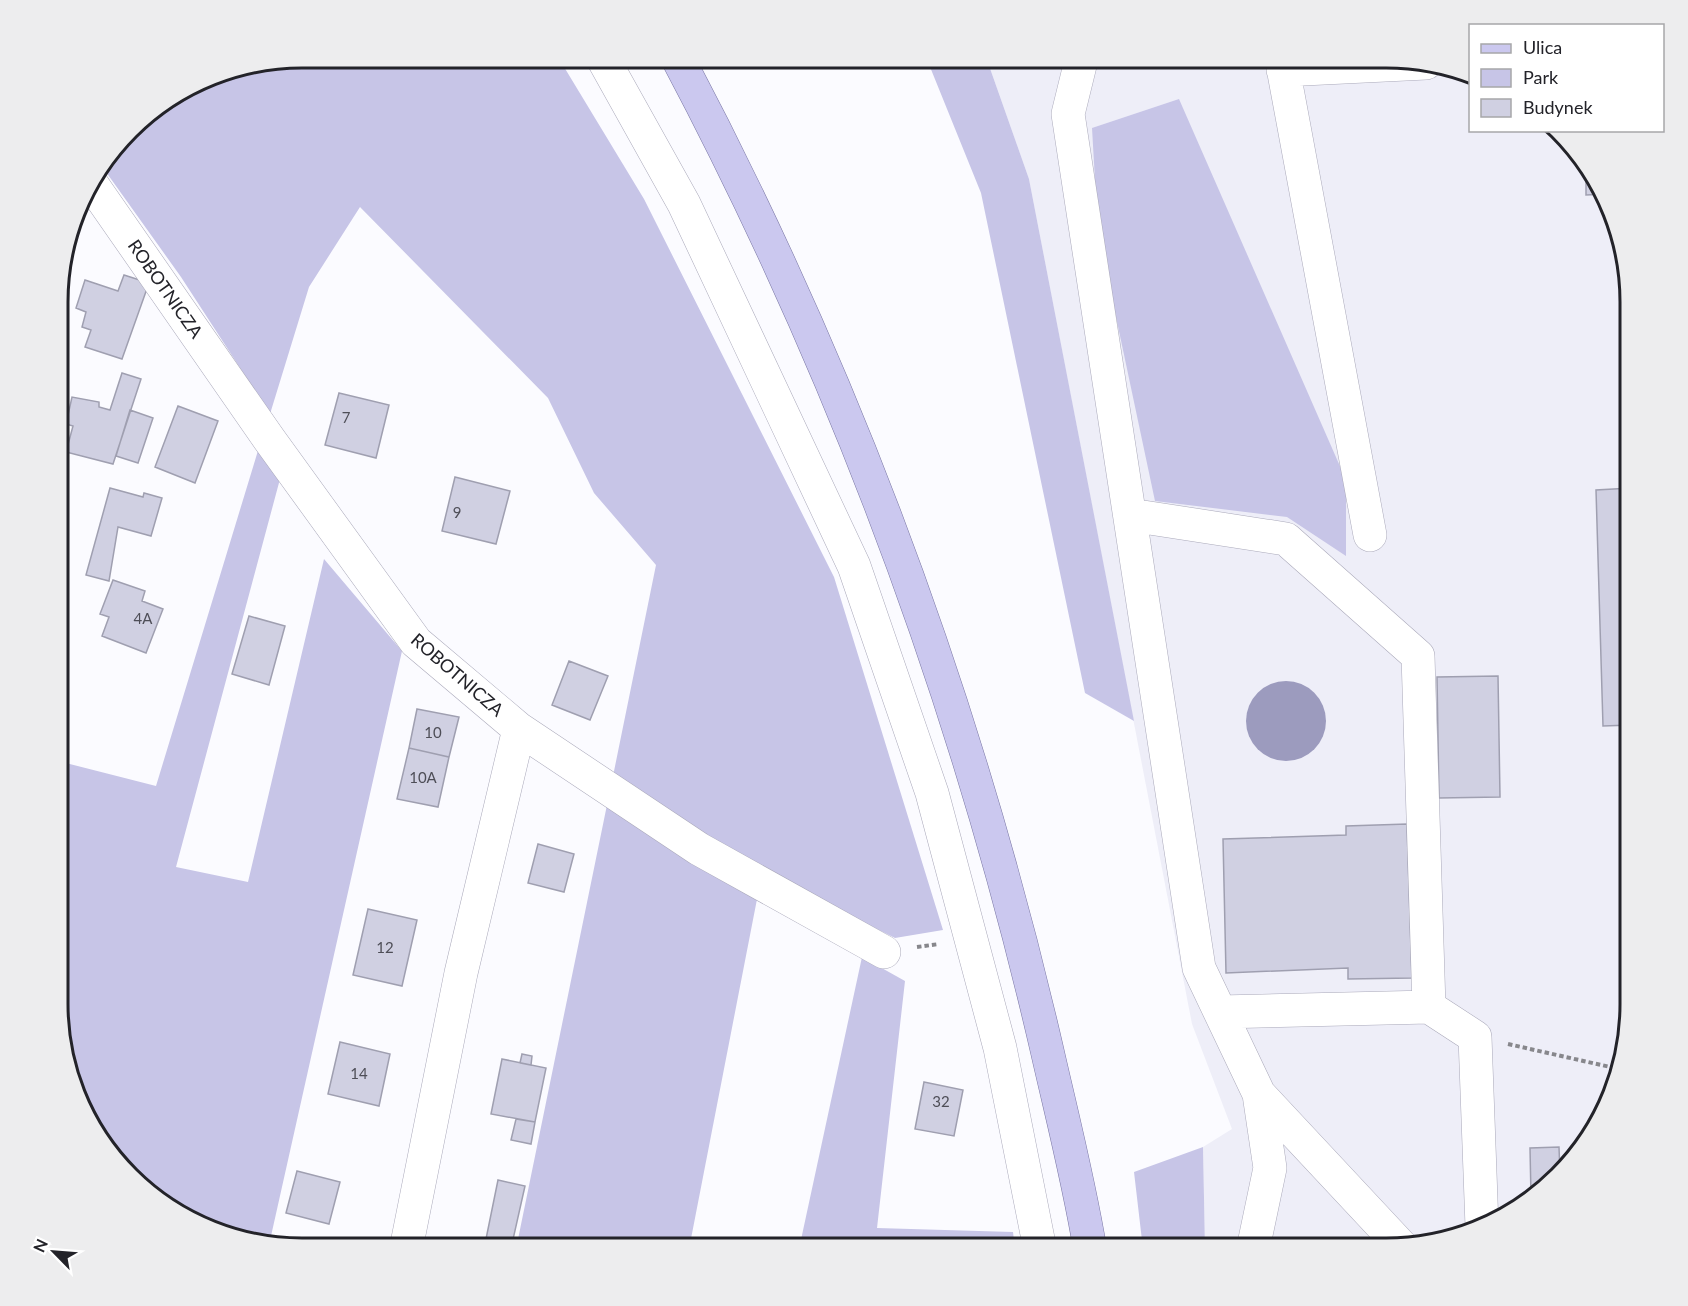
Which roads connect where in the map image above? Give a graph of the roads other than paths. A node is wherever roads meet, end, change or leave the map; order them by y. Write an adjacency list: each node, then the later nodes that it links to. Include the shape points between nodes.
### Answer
1 (608, 68): 15 (street, via 684,204 854,566 933,793 1000,1048)
2 (683, 68): 16 (main road, via 727,151 864,455 933,651 1002,868)
3 (1079, 68): 6 (street, via 1068,114)
4 (1283, 68): 7 (street)
5 (96, 190): 8 (street, ROBOTNICZA, via 269,440 416,642)
6 (1130, 515): 10 (street, via 1286,539 1418,656); 11 (street, via 1199,968)
7 (1370, 535)
8 (519, 729): 9 (street, ROBOTNICZA, via 699,849); 14 (street, via 461,973)
9 (884, 952)
10 (1429, 1007): 11 (street); 13 (street, via 1475,1037)
11 (1220, 1012): 12 (street)
12 (1259, 1095): 17 (street, via 1270,1168); 18 (street)
13 (1482, 1218)
14 (408, 1238)
15 (1038, 1238)
16 (1088, 1238)
17 (1255, 1238)
18 (1393, 1238)

